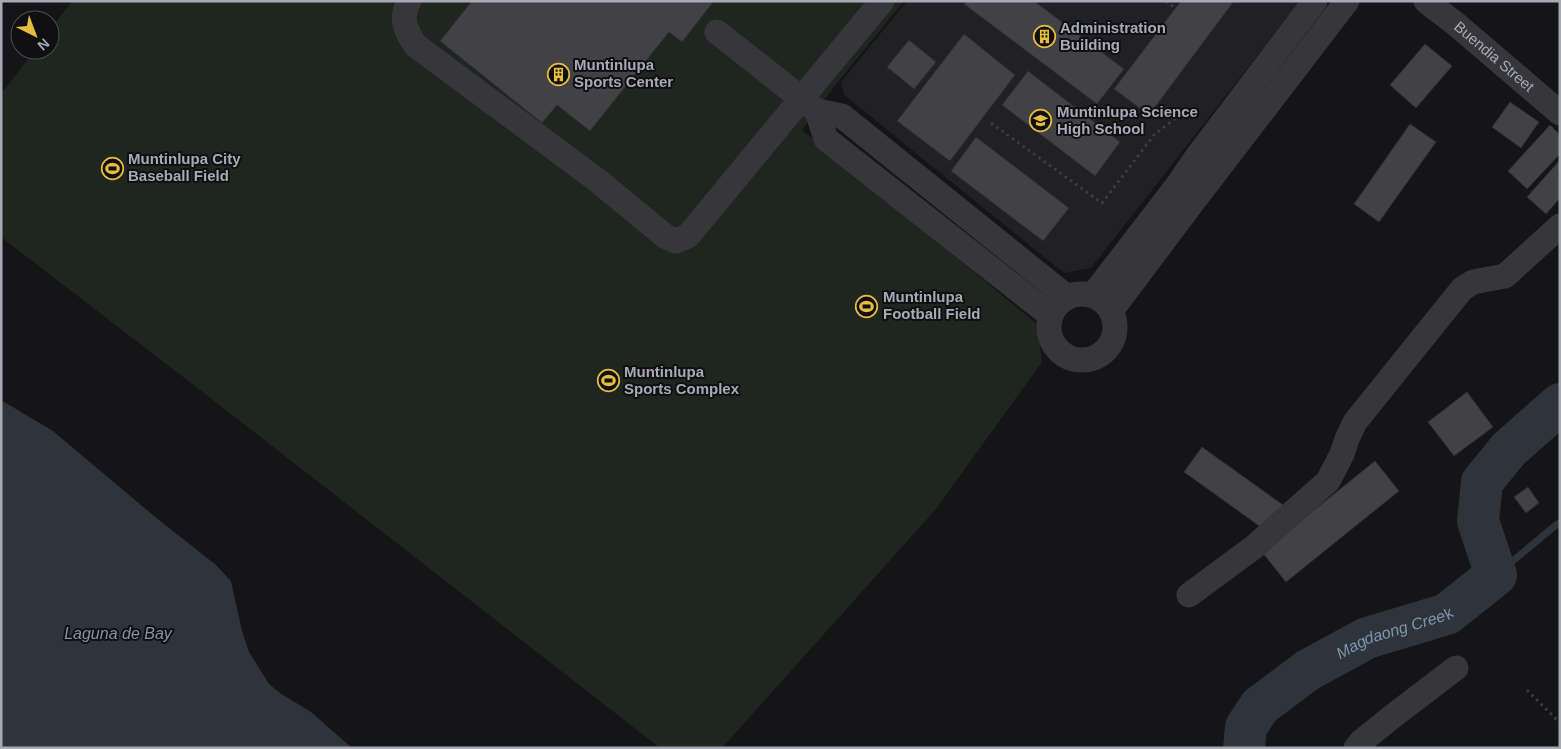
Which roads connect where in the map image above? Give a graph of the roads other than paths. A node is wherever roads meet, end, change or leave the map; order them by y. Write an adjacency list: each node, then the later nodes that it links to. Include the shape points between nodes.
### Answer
1 (409, 1): 7 (street, via 403,19 415,45 597,180 665,236 676,241 688,236)
2 (882, 1): 7 (street)
3 (1315, 1): 9 (street)
4 (1347, 1): 9 (street)
5 (1426, 1): 8 (street, Buendia Street)
6 (717, 32): 7 (street)
7 (809, 105): 13 (street, via 842,116); 15 (street, via 826,140)
8 (1560, 113)
9 (1233, 130): 10 (street)
10 (1185, 194): 12 (street); 14 (street)
11 (1560, 226): 16 (street, via 1505,276 1474,282 1462,290 1355,422 1328,481 1254,548)
12 (1092, 295): 13 (street); 14 (street)
13 (1067, 297): 15 (street)
14 (1111, 311): 15 (street, via 1115,333 1111,344 1104,352 1084,361 1072,360 1054,347 1049,337)
15 (1050, 315)
16 (1189, 595)
17 (1456, 668): 18 (street)
18 (1356, 748)

